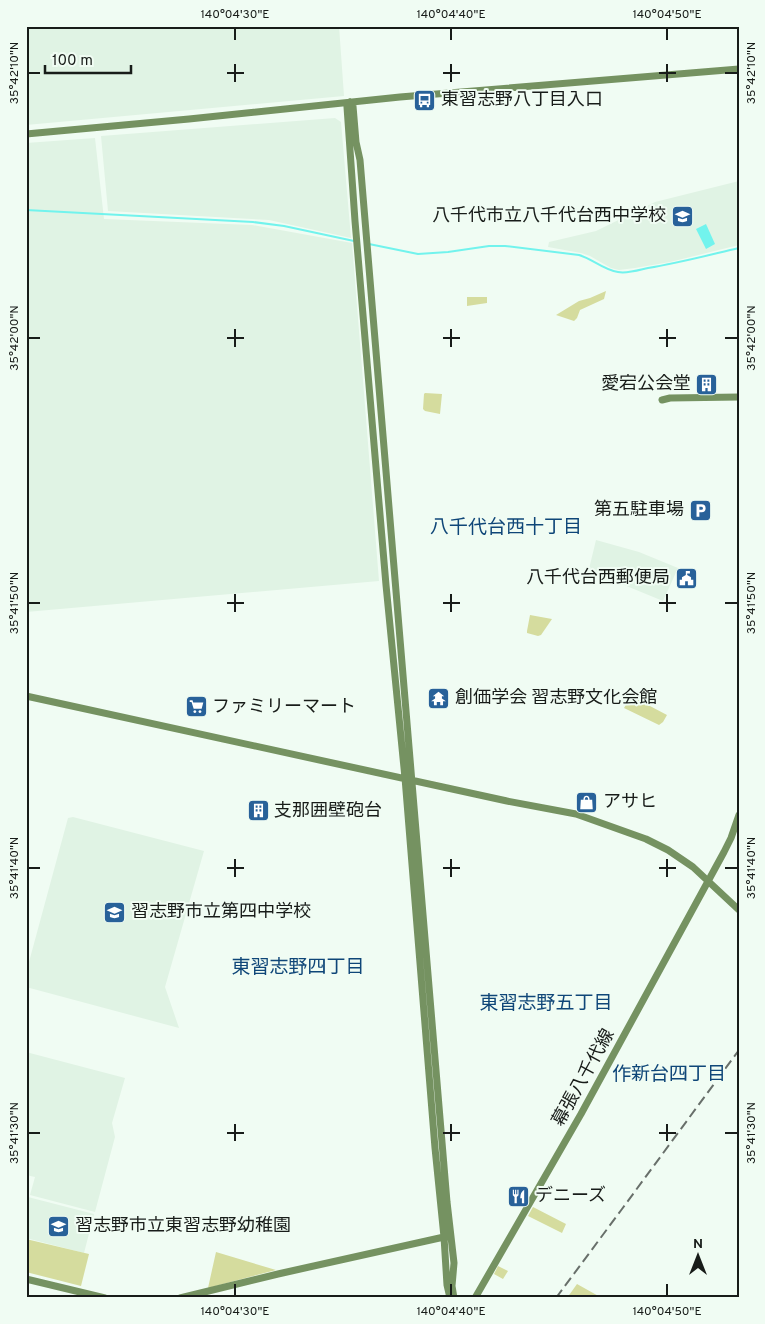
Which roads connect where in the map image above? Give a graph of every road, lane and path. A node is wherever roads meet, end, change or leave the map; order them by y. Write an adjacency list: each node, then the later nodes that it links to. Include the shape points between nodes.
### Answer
1 (739, 69): 2 (street)
2 (350, 102): 3 (street); 7 (street, via 360,160)
3 (26, 134)
4 (739, 397): 5 (street)
5 (662, 400)
6 (26, 696): 7 (street)
7 (409, 779): 9 (street, via 597,821 668,850); 11 (street, via 435,1148)
8 (739, 815): 9 (street, 幕張八千代線)
9 (708, 882): 10 (street); 17 (street, 幕張八千代線, via 567,1139)
10 (739, 910)
11 (448, 1237): 14 (street); 15 (street, via 447,1285); 16 (street, via 454,1264)
12 (26, 1279): 13 (street)
13 (105, 1298)
14 (180, 1298)
15 (450, 1298)
16 (454, 1298)
17 (475, 1298)

